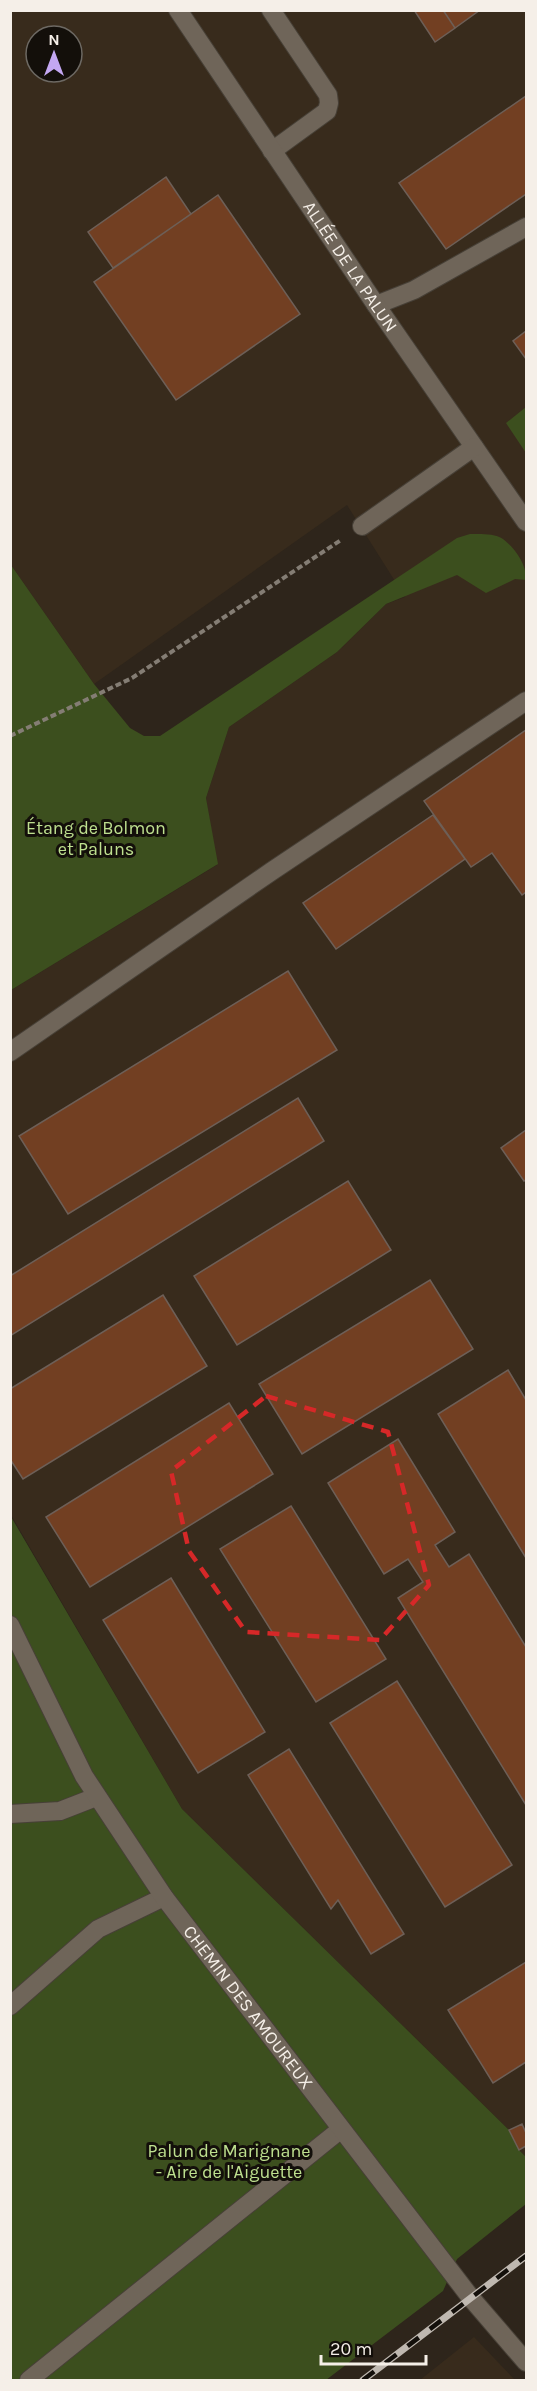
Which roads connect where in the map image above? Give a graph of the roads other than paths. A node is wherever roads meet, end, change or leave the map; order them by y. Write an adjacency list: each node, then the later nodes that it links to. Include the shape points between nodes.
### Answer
1 (178, 10): 3 (street, ALLÉE DE LA PALUN)
2 (271, 10): 3 (street, via 328,95 329,103 327,111)
3 (272, 151): 5 (street, ALLÉE DE LA PALUN)
4 (526, 227): 5 (street, via 414,290)
5 (375, 305): 6 (street, ALLÉE DE LA PALUN)
6 (474, 447): 7 (street, ALLÉE DE LA PALUN); 8 (street)
7 (526, 522)
8 (362, 526)
9 (526, 701): 10 (street)
10 (10, 1052)
11 (10, 1625): 12 (street, CHEMIN DES AMOUREUX)
12 (96, 1797): 13 (street, via 60,1811); 14 (street, CHEMIN DES AMOUREUX)
13 (10, 1814)
14 (164, 1897): 15 (street, via 98,1929); 16 (street, CHEMIN DES AMOUREUX)
15 (10, 2006)
16 (340, 2130): 17 (street, CHEMIN DES AMOUREUX); 18 (street)
17 (526, 2362)
18 (29, 2380)

